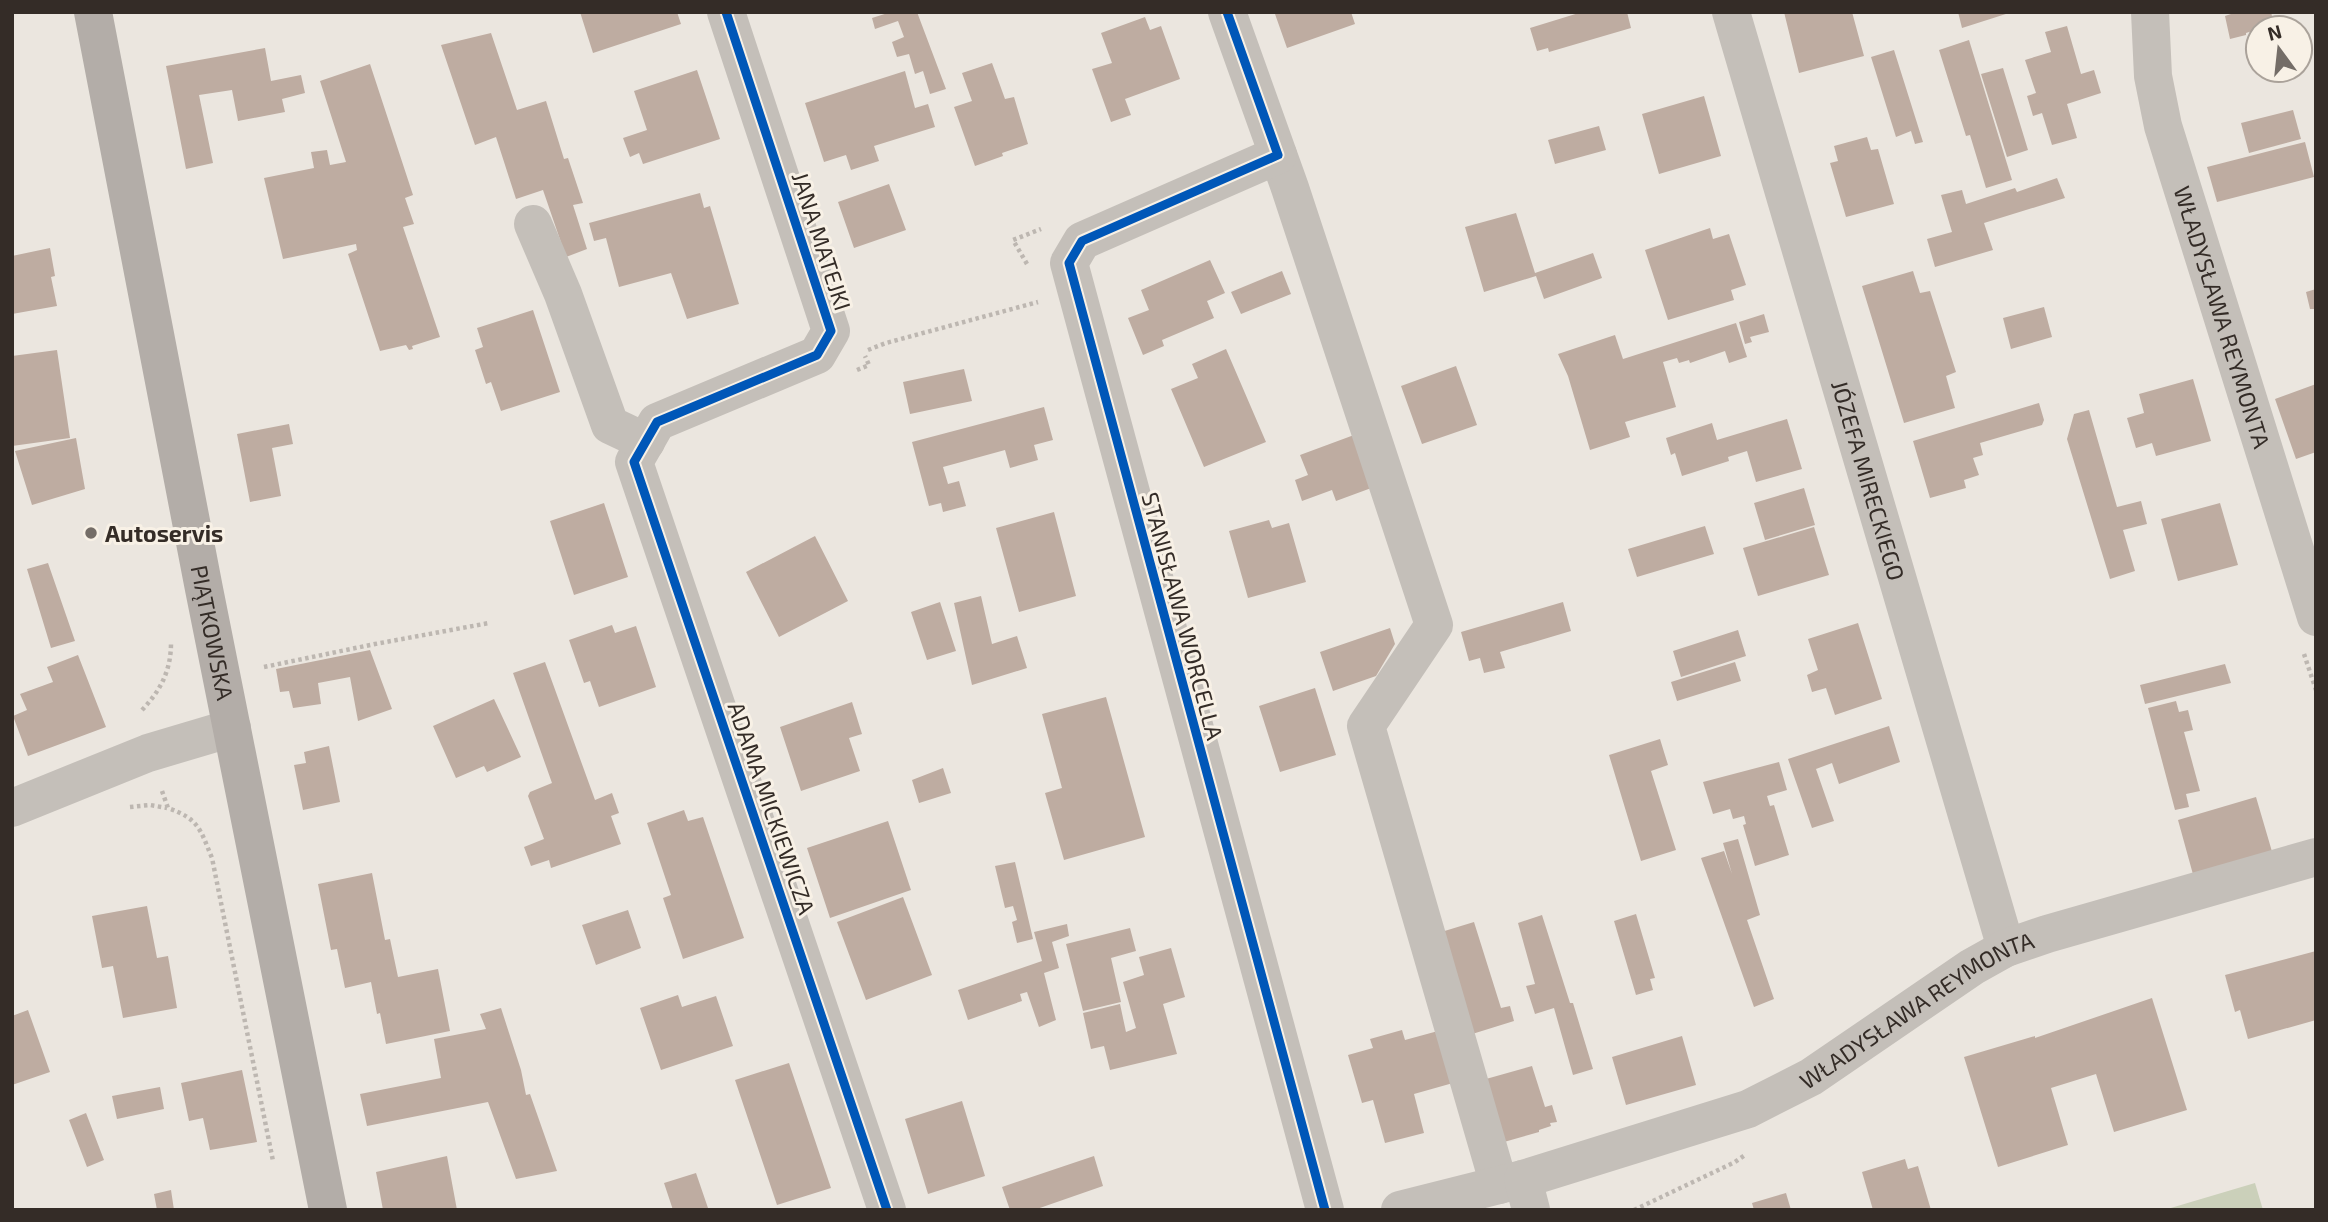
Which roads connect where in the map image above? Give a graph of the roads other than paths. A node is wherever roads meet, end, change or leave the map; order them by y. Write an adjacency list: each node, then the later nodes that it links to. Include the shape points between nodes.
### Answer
1 (93, 12): 10 (main road, PIĄTKOWSKA)
2 (726, 12): 8 (street, JANA MATEJKI, via 831,331 817,355)
3 (1227, 12): 6 (street)
4 (1731, 12): 13 (street, JÓZEFA MIRECKIEGO)
5 (2150, 12): 9 (street, WŁADYSŁAWA REYMONTA, via 2153,76 2163,127)
6 (1278, 155): 14 (street, via 1434,625 1366,726); 17 (street, STANISŁAWA WORCELLA, via 1082,241 1069,263)
7 (533, 224): 8 (street, via 610,425)
8 (651, 432): 16 (street, ADAMA MICKIEWICZA, via 634,462)
9 (2316, 617)
10 (232, 728): 11 (street, via 148,753); 15 (main road, PIĄTKOWSKA)
11 (12, 808)
12 (2316, 857): 13 (street, WŁADYSŁAWA REYMONTA)
13 (2006, 948): 14 (street, WŁADYSŁAWA REYMONTA, via 1781,1094)
14 (1518, 1191): 18 (street, WŁADYSŁAWA REYMONTA)
15 (328, 1210)
16 (887, 1210)
17 (1325, 1210)
18 (1401, 1210)

